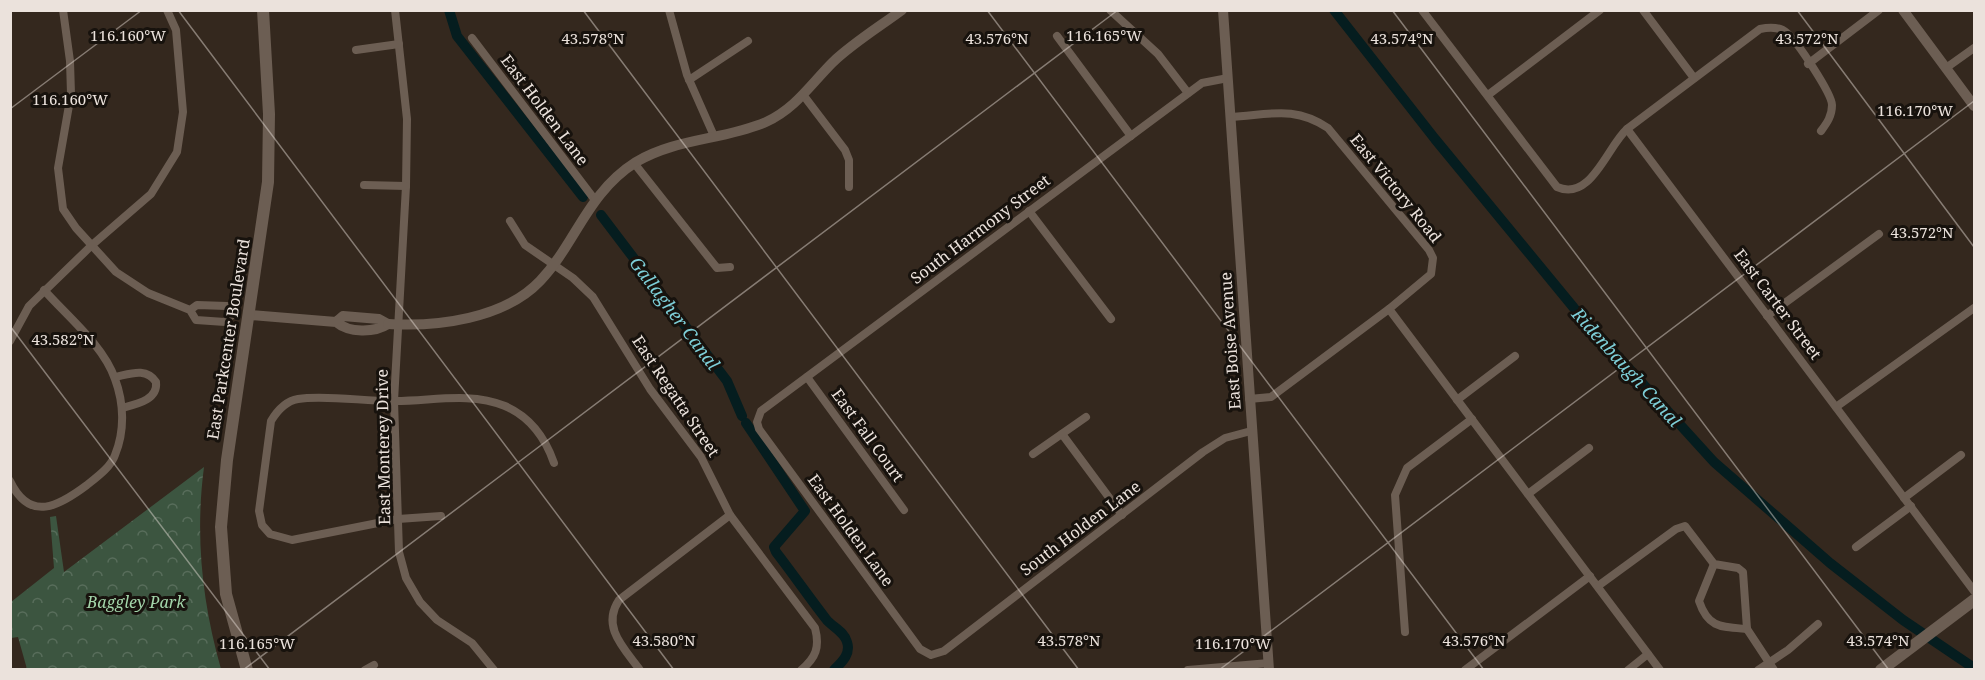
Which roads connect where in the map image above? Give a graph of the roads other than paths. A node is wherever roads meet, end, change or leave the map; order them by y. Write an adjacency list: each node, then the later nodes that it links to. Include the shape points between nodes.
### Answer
1 (63, 10): 42 (street, via 71,94 58,168 59,193 63,209)
2 (167, 10): 42 (street, via 176,30 183,112 177,152 151,194)
3 (263, 10): 50 (main road, East Parkcenter Boulevard, via 268,182)
4 (395, 10): 17 (street, East Monterey Drive)
5 (669, 10): 24 (street)
6 (902, 10): 27 (street, via 834,62)
7 (1110, 10): 25 (street, via 1158,54)
8 (1223, 10): 22 (street, East Boise Avenue)
9 (1422, 10): 26 (street)
10 (1600, 10): 26 (street)
11 (1643, 10): 23 (street)
12 (1879, 10): 20 (street)
13 (1903, 10): 21 (street)
14 (1057, 36): 33 (street)
15 (472, 38): 38 (street, East Holden Lane)
16 (748, 41): 24 (street)
17 (399, 44): 19 (street); 36 (street, East Monterey Drive, via 407,119)
18 (1974, 48): 21 (street)
19 (356, 50)
20 (1808, 64): 23 (street, via 1787,33 1773,27 1760,29); 31 (street, via 1832,103 1831,116)
21 (1946, 68): 28 (street)
22 (1228, 78): 25 (street, South Harmony Street, via 1202,83); 29 (street, East Boise Avenue)
23 (1694, 78): 30 (street)
24 (689, 80): 32 (street)
25 (1188, 93): 33 (street, South Harmony Street)
26 (1488, 95): 30 (street, via 1557,187 1567,191 1577,190 1589,180)
27 (804, 96): 32 (street, via 768,121); 37 (street, via 845,150)
28 (1974, 106)
29 (1230, 117): 46 (street, East Victory Road, via 1290,112 1312,117 1328,128 1433,258 1431,274); 59 (street, East Boise Avenue)
30 (1627, 129): 51 (street, East Carter Street)
31 (1821, 131)
32 (714, 136): 34 (street, via 668,148)
33 (1131, 136): 39 (street, South Harmony Street)
34 (634, 163): 38 (street); 44 (street, via 717,268)
35 (364, 185): 36 (street)
36 (406, 186): 54 (street, East Monterey Drive)
37 (849, 187)
38 (595, 200): 43 (street)
39 (1029, 211): 52 (street); 58 (street, South Harmony Street)
40 (510, 221): 43 (street, East Regatta Street, via 525,245)
41 (1880, 234): 51 (street)
42 (92, 245): 45 (street); 47 (street, via 116,272 148,293)
43 (553, 264): 54 (street, via 528,291 483,314 447,324); 78 (street, East Regatta Street, via 584,287 606,315 650,389 701,457)
44 (730, 267)
45 (44, 290): 55 (street, via 29,306); 57 (street, via 100,352)
46 (1389, 309): 59 (street, East Victory Road, via 1272,398); 60 (street)
47 (190, 310): 49 (street, via 197,305 227,306); 49 (street, via 196,320 225,322)
48 (1971, 310): 53 (street); 62 (street)
49 (233, 314): 50 (street)
50 (250, 315): 54 (street, via 336,322 344,328 378,330 388,324); 96 (main road, East Parkcenter Boulevard, via 226,460 221,527 226,594)
51 (1767, 316): 62 (street, East Carter Street)
52 (1111, 319)
53 (1974, 321)
54 (400, 325): 61 (street, East Monterey Drive)
55 (10, 341)
56 (1515, 356): 60 (street)
57 (115, 377): 63 (street); 63 (street, via 143,372 156,382 153,395)
58 (807, 377): 64 (street, South Harmony Street); 77 (street, East Fall Court)
59 (1249, 399): 67 (street, East Boise Avenue)
60 (1457, 400): 66 (street)
61 (394, 401): 72 (street, via 471,397 498,404 530,423 547,442); 81 (street, East Monterey Drive); 81 (street, via 298,399 281,407 271,421 259,511 262,525 270,534 292,540)
62 (1836, 407): 75 (street, East Carter Street)
63 (122, 408): 73 (street, via 115,456 96,478 58,505 49,508 26,502)
64 (757, 417): 92 (street, East Holden Lane, via 759,429 920,649)
65 (1086, 417): 68 (street)
66 (1472, 419): 74 (street); 90 (street, via 1407,468 1395,495)
67 (1251, 431): 79 (street, South Holden Lane, via 1225,438); 95 (street, East Boise Avenue)
68 (1062, 434): 70 (street); 79 (street)
69 (1589, 448): 74 (street)
70 (1033, 454)
71 (1961, 455): 75 (street)
72 (554, 463)
73 (10, 481)
74 (1528, 494): 84 (street)
75 (1904, 498): 76 (street, East Carter Street)
76 (1911, 506): 82 (street); 86 (street, East Carter Street)
77 (904, 510)
78 (730, 515): 99 (street, via 619,600 611,616 614,634); 100 (street, East Regatta Street, via 815,628 818,647 812,661)
79 (1122, 515): 92 (street, South Holden Lane, via 944,651)
80 (441, 516): 81 (street)
81 (398, 519): 98 (street, East Monterey Drive, via 399,552 406,578 420,602 437,620 472,643)
82 (1856, 547)
83 (1714, 564): 85 (street, via 1685,526); 89 (street, via 1738,568 1743,573); 89 (street, via 1699,601 1704,615 1721,627)
84 (1590, 576): 85 (street); 102 (street)
85 (1598, 586): 91 (street)
86 (1974, 591)
87 (1974, 600): 107 (main road)
88 (1818, 624): 93 (street)
89 (1747, 629): 93 (street)
90 (1405, 632)
91 (1648, 654): 103 (street); 104 (street)
92 (931, 655)
93 (1769, 661): 105 (street); 106 (street)
94 (374, 665): 97 (street)
95 (1269, 666): 101 (street)
96 (247, 669)
97 (365, 669)
98 (494, 669)
99 (640, 669)
100 (801, 669)
101 (1188, 669)
102 (1465, 669)
103 (1628, 669)
104 (1660, 669)
105 (1758, 669)
106 (1774, 669)
107 (1881, 669)

